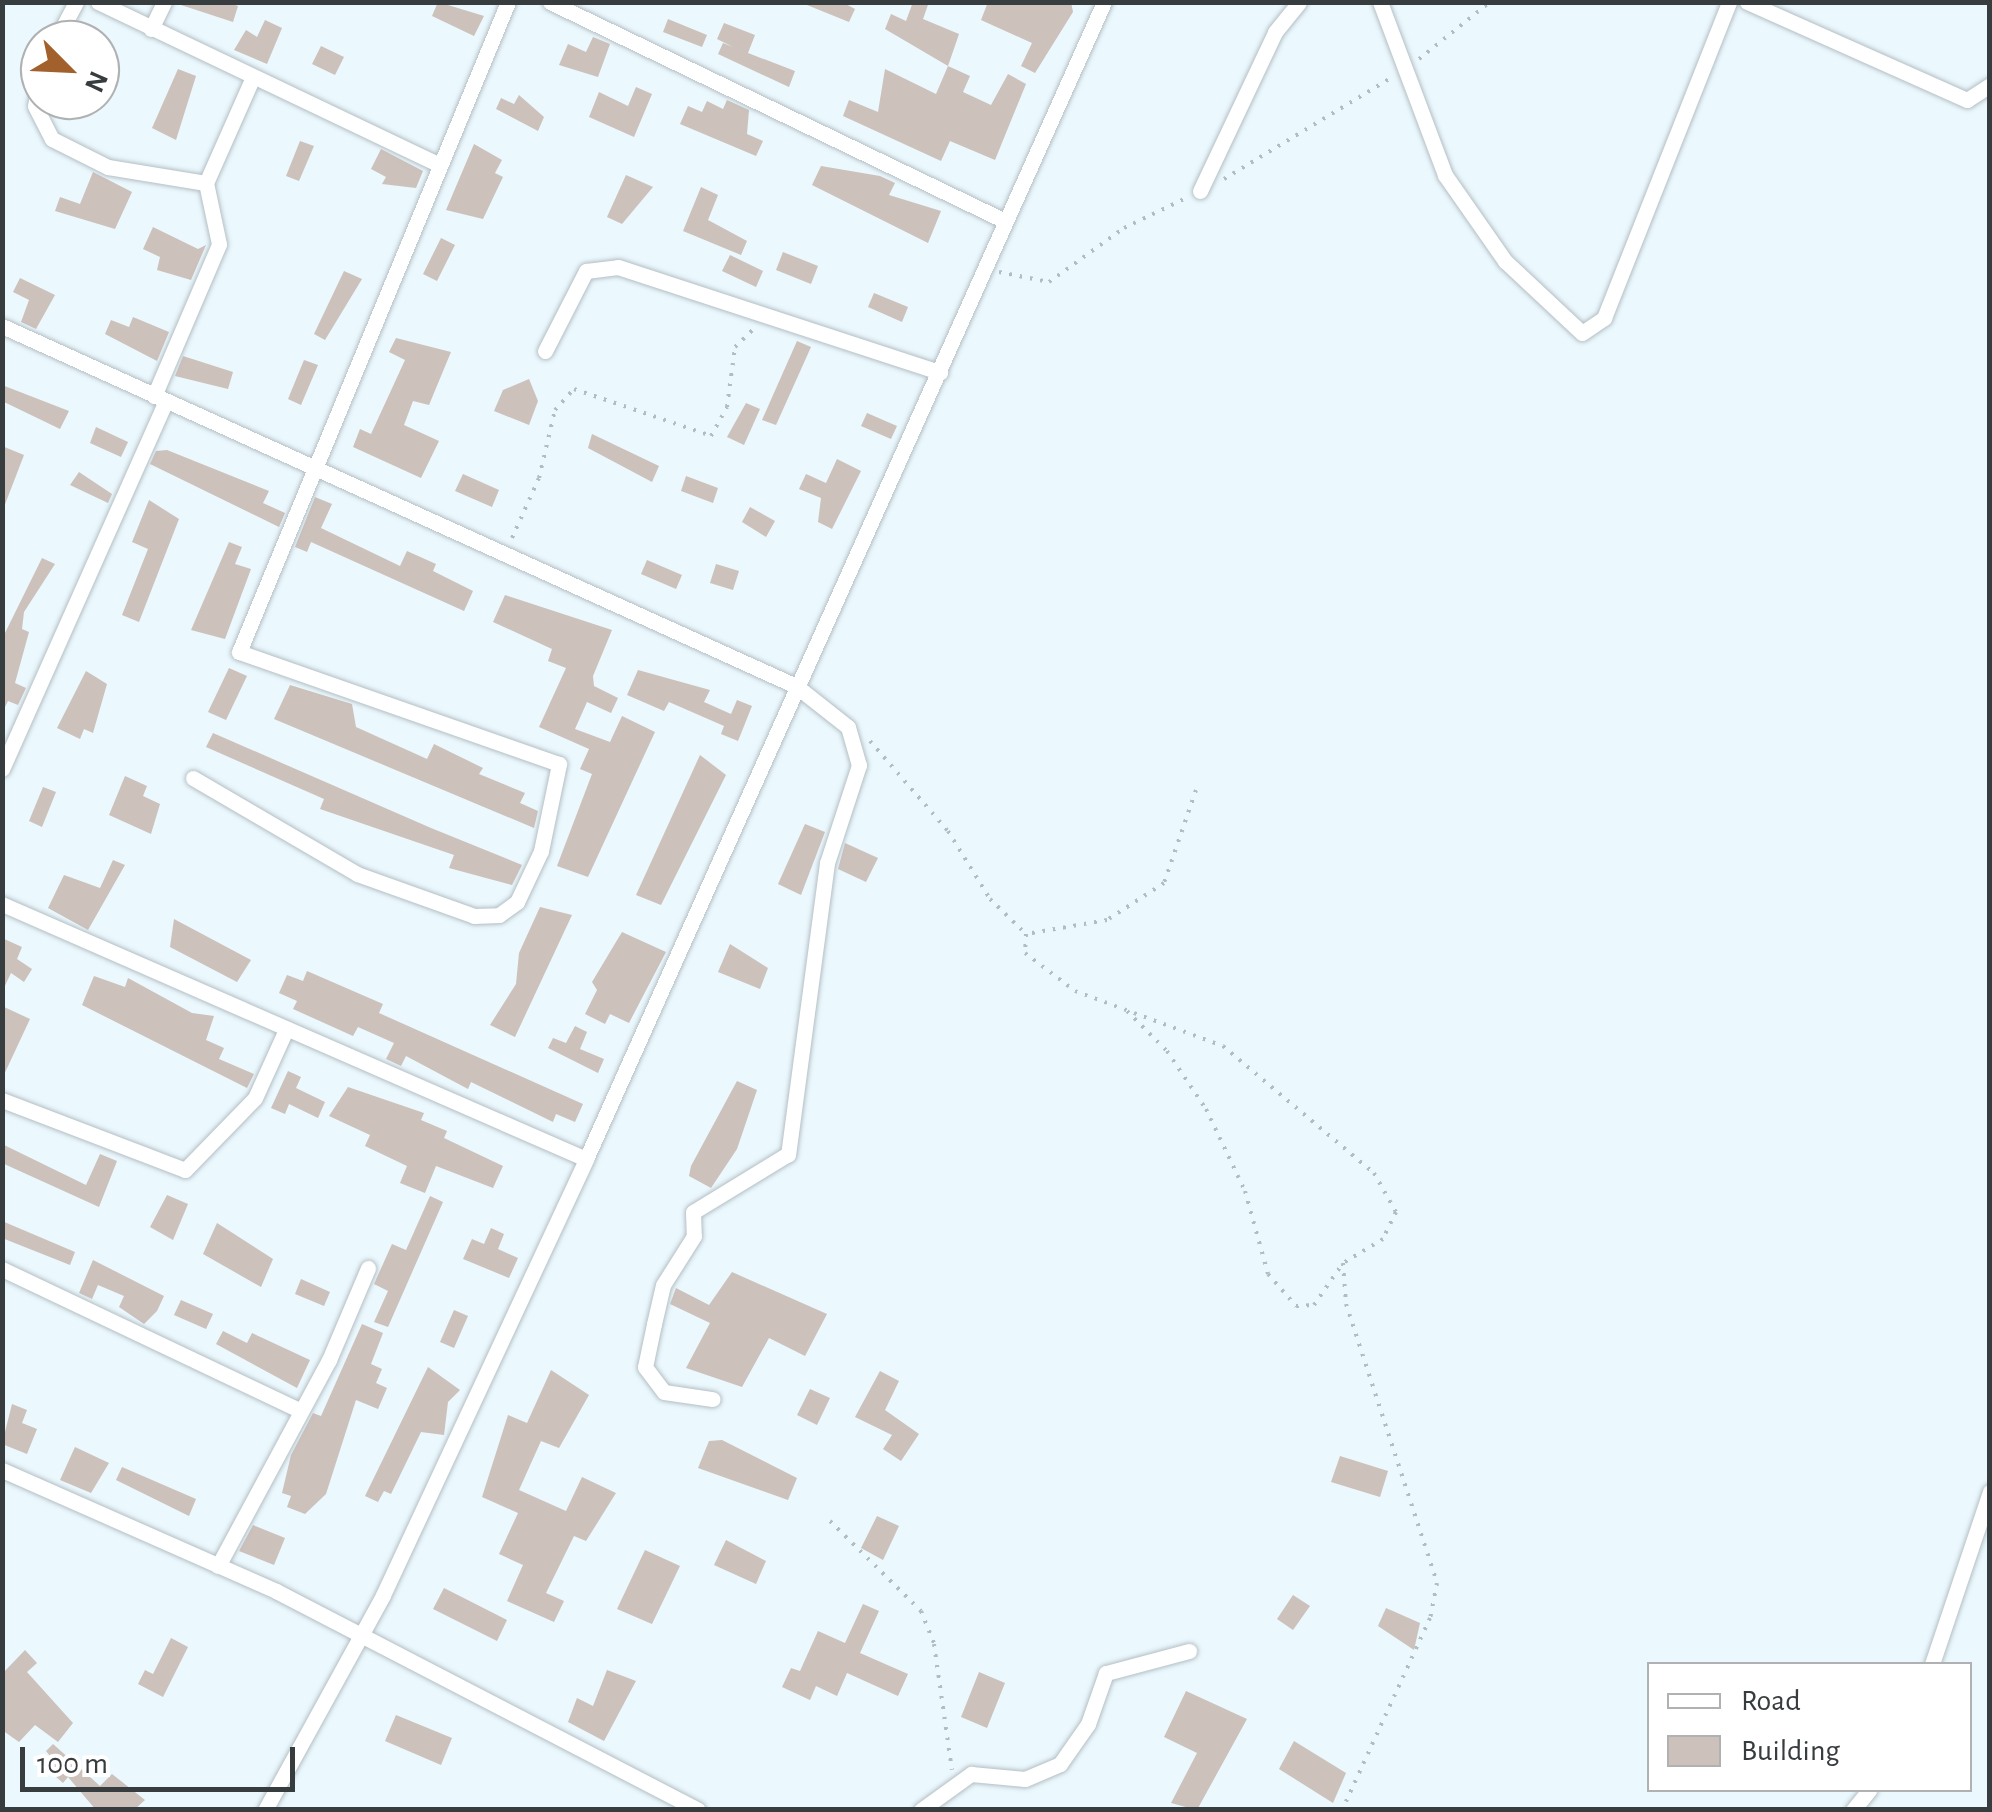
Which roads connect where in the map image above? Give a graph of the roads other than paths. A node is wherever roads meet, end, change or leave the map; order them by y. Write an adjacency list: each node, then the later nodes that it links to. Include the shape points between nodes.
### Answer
1 (98, 2): 10 (street)
2 (164, 2): 10 (street)
3 (508, 2): 14 (street)
4 (550, 2): 17 (street)
5 (1104, 2): 17 (street)
6 (1299, 2): 16 (street, via 1275,32)
7 (1380, 2): 8 (street, via 1445,175 1474,221 1553,313 1589,332 1604,318)
8 (1729, 2)
9 (1746, 2): 12 (street, via 1967,100)
10 (152, 29): 11 (street)
11 (252, 80): 14 (street); 15 (street)
12 (1990, 85)
13 (42, 120): 15 (street, via 52,140 108,167)
14 (438, 164): 22 (street)
15 (206, 183): 21 (street, via 219,244)
16 (1200, 191)
17 (1005, 221): 20 (street)
18 (2, 326): 21 (street)
19 (545, 351): 20 (street, via 586,270 618,267)
20 (940, 372): 23 (street)
21 (160, 398): 22 (street); 24 (street)
22 (310, 467): 23 (street); 25 (street, via 311,488 239,652 560,764 541,851 517,902 499,915 474,916 356,874)
23 (796, 686): 29 (street); 32 (street, via 848,727 859,765 827,863 788,1154 693,1212 694,1236 664,1284 651,1338 645,1367 664,1392)
24 (2, 769)
25 (192, 778)
26 (2, 904): 27 (street)
27 (285, 1032): 28 (street, via 255,1098 185,1170); 29 (street)
28 (2, 1100)
29 (586, 1159): 37 (street)
30 (368, 1268): 33 (street)
31 (2, 1269): 33 (street)
32 (712, 1399)
33 (298, 1410): 36 (street)
34 (2, 1470): 36 (street)
35 (1990, 1492): 39 (street)
36 (218, 1566): 37 (street)
37 (361, 1634): 40 (street); 41 (street)
38 (1189, 1651): 42 (street, via 1106,1673 1088,1724 1060,1764 1025,1780 971,1774)
39 (1933, 1662)
40 (266, 1810)
41 (698, 1810)
42 (922, 1810)

